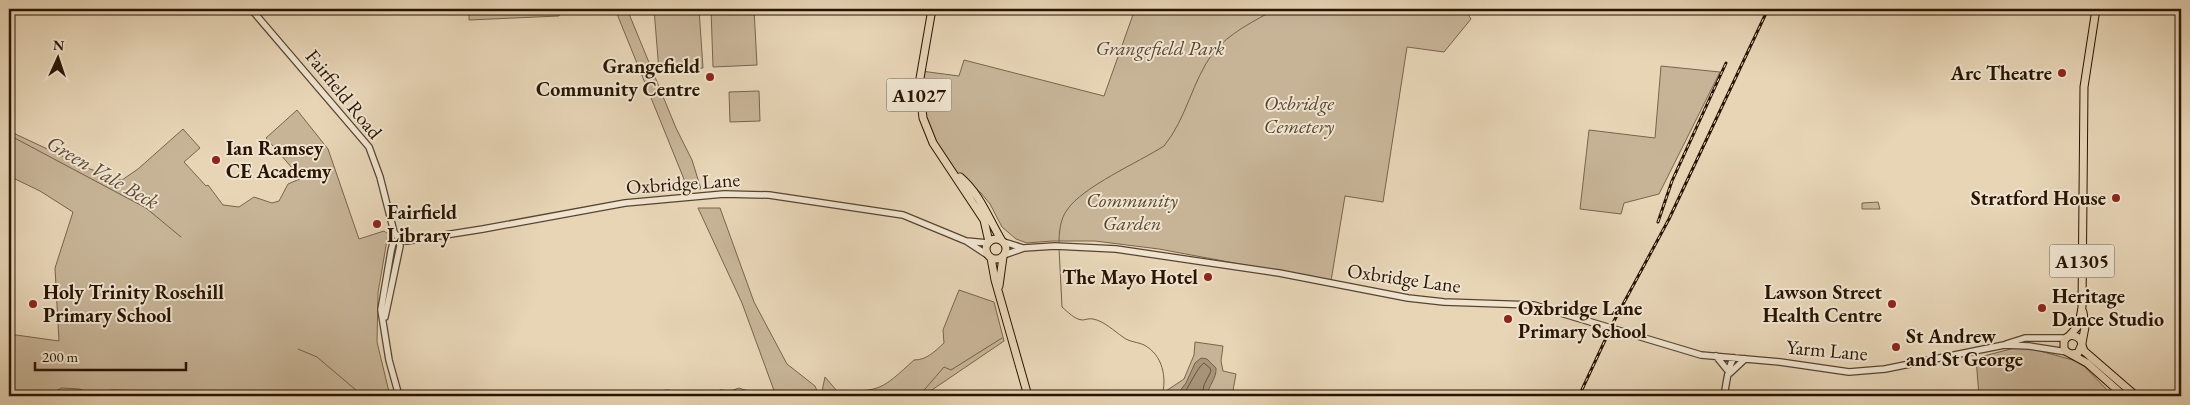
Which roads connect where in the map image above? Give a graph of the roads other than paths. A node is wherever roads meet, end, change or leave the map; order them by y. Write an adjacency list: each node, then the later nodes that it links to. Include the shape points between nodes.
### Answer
1 (251, 9): 5 (street, Fairfield Road, via 368,147 380,177 394,232)
2 (932, 9): 4 (main road, A1027, via 919,102 933,143)
3 (2096, 9): 13 (main road, A1305, via 2084,87)
4 (953, 172): 7 (main road, A1027, via 970,186 981,201); 8 (main road, A1027, via 984,220)
5 (400, 239): 6 (street, Oxbridge Lane, via 443,236 625,203 724,194 787,196 903,215); 22 (street, via 384,323 389,360)
6 (966, 241): 8 (street, Oxbridge Lane); 11 (street, Oxbridge Lane)
7 (1003, 242): 8 (main road, via 993,240); 9 (street); 10 (main road, A1027, via 1006,246)
8 (989, 243): 11 (main road, A1027, via 986,249)
9 (1024, 248): 10 (street); 18 (street, Oxbridge Lane, via 1116,249 1279,273 1408,298 1534,305 1691,352)
10 (1004, 256): 11 (main road); 12 (main road, A1027)
11 (990, 257): 12 (main road, A1027)
12 (1000, 294): 23 (main road, A1027)
13 (2082, 307): 14 (main road, A1305, via 2079,325); 15 (main road, A1305, via 2085,327)
14 (2067, 337): 15 (main road, via 2077,336); 16 (street, Yarm Lane, via 2025,338); 17 (main road, via 2063,345)
15 (2082, 344): 17 (main road, via 2078,353); 26 (main road, via 2084,351)
16 (2004, 345): 17 (street, Yarm Lane); 20 (street, Yarm Lane, via 1864,372)
17 (2069, 353): 25 (main road, via 2087,363)
18 (1716, 356): 19 (street, Oxbridge Lane); 21 (street)
19 (1734, 358): 20 (street, Yarm Lane); 21 (street)
20 (1745, 359): 21 (street)
21 (1730, 373): 24 (street)
22 (399, 396)
23 (1028, 396)
24 (1724, 396)
25 (2124, 396)
26 (2136, 396)

